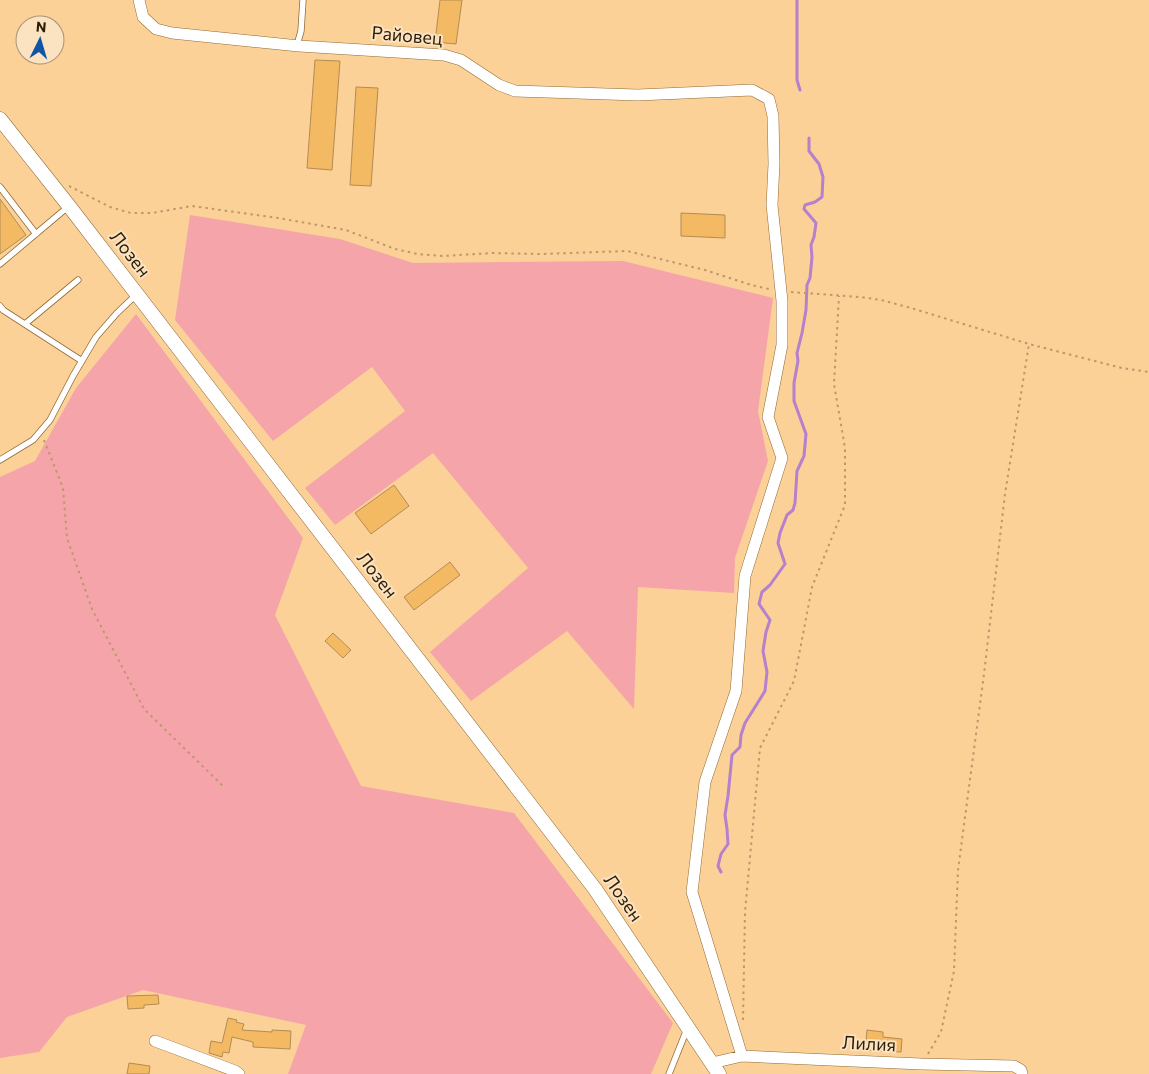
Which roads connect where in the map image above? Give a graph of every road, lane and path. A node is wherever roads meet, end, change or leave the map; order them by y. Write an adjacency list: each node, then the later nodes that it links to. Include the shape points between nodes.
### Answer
1 (137, 0): 3 (street, Райовец, via 143,17 156,29)
2 (303, 0): 3 (lane)
3 (297, 45): 11 (street, Райовец, via 444,55 461,60 499,85 515,91 638,95 752,90 769,99 773,116 772,205)
4 (0, 119): 7 (street, Лозен)
5 (70, 186): 11 (path, via 110,207 131,213 192,206 346,230 395,249 443,256 627,251)
6 (0, 187): 8 (lane)
7 (69, 206): 8 (lane); 13 (street, Лозен)
8 (36, 234): 9 (lane)
9 (0, 264)
10 (78, 280): 16 (lane)
11 (781, 291): 26 (street, via 782,345 768,417 782,458 745,576 736,691 706,782 692,892)
12 (797, 292): 14 (path)
13 (137, 294): 18 (lane, via 96,337); 23 (street, Лозен, via 595,889)
14 (839, 296): 17 (path, via 874,299 911,308); 24 (path, via 834,384 845,448 845,504 812,586 794,681 760,748 746,912)
15 (0, 306): 16 (lane)
16 (25, 324): 18 (lane)
17 (1029, 344): 19 (path); 27 (path, via 1005,494 958,870 954,971 941,1032)
18 (82, 360): 20 (lane)
19 (1149, 372)
20 (41, 431): 21 (lane, via 33,440); 22 (path, via 63,488 67,538 96,617 144,709)
21 (0, 460)
22 (225, 788)
23 (688, 1027): 28 (street, Лозен); 30 (lane)
24 (743, 1028)
25 (155, 1041): 29 (street)
26 (742, 1056): 27 (street, Лилия); 28 (street, Лилия)
27 (921, 1064): 31 (street, Лилия, via 1014,1066)
28 (715, 1068)
29 (239, 1074)
30 (669, 1074)
31 (1022, 1074)

